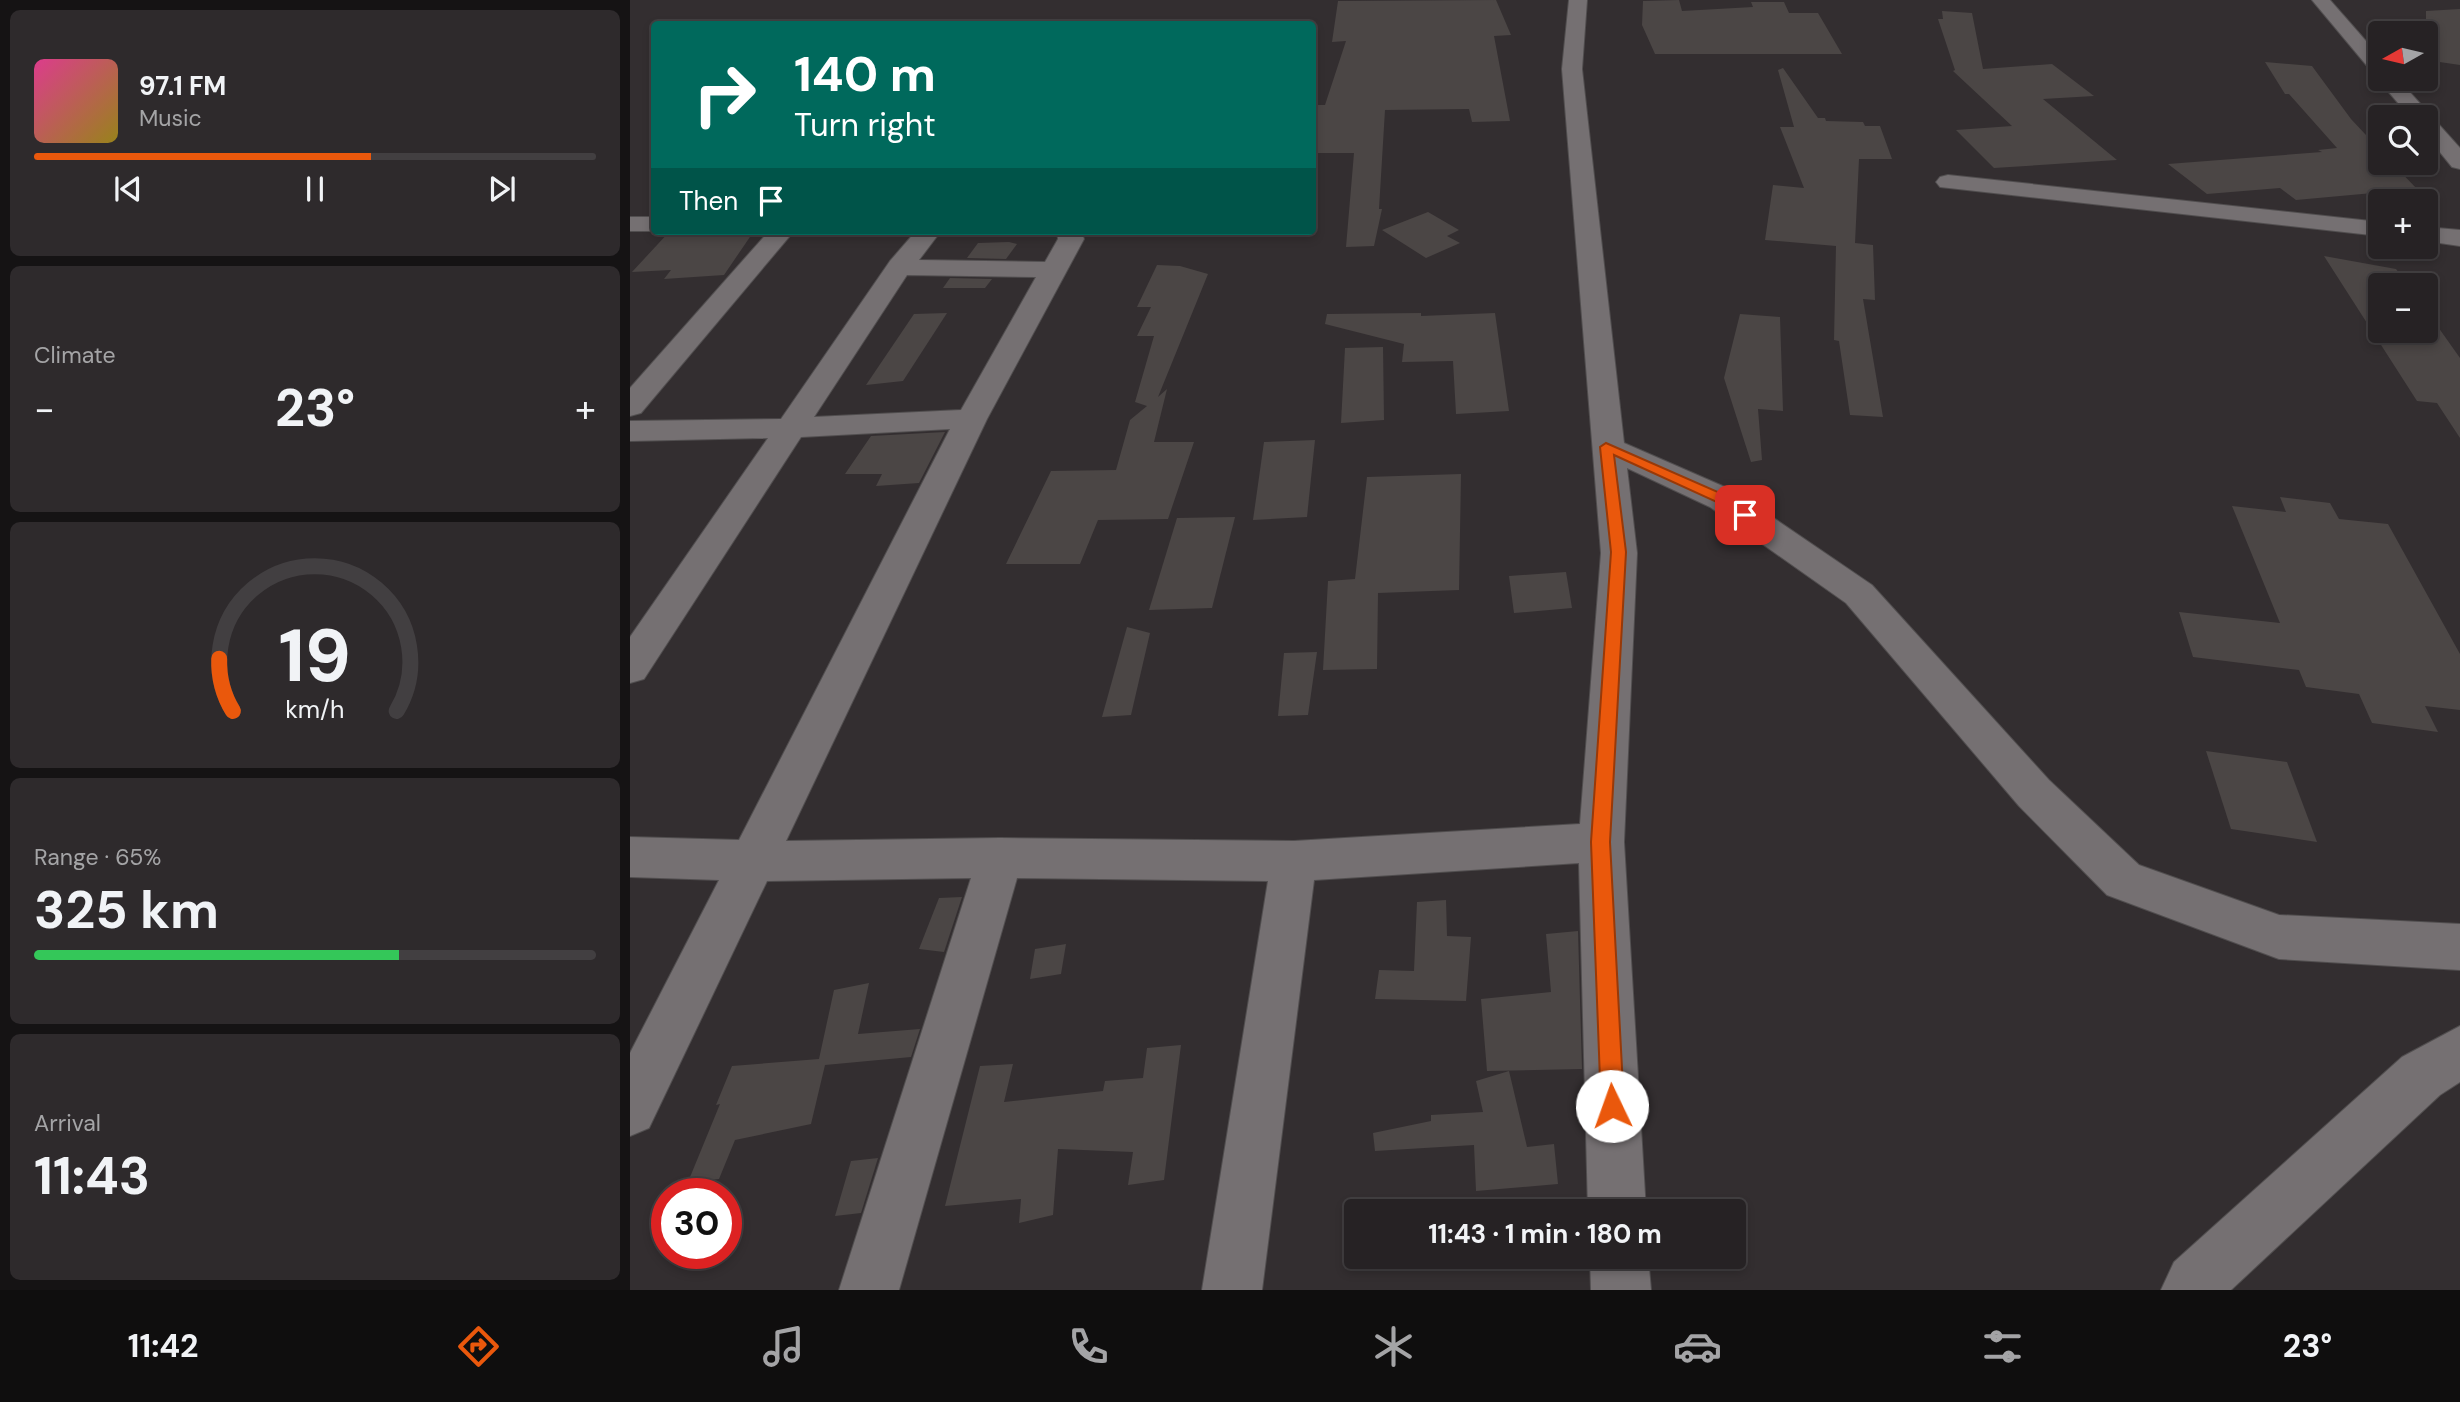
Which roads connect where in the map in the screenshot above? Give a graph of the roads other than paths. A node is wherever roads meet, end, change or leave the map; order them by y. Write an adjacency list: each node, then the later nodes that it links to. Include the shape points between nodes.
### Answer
1 (1578, 0): 21 (street, via 1572,69)
2 (2321, 0): 3 (street)
3 (2368, 55)
4 (2398, 91): 5 (street)
5 (2411, 105)
6 (2438, 136): 7 (street)
7 (2460, 162)
8 (1948, 182): 9 (street)
9 (2368, 228)
10 (779, 235): 17 (street)
11 (926, 235): 15 (street)
12 (1070, 235): 16 (street)
13 (2438, 235): 14 (street)
14 (2460, 238)
15 (899, 267): 16 (street); 19 (street)
16 (1055, 270): 18 (street)
17 (630, 407)
18 (971, 419): 19 (street); 26 (street)
19 (791, 429): 20 (street); 22 (street)
20 (630, 431)
21 (1606, 447): 23 (street, via 1619,552); 28 (street, via 1722,499 1859,594 2034,793 2123,880 2279,937)
22 (630, 668)
23 (1601, 842): 27 (street); 31 (street)
24 (630, 858): 26 (street)
25 (1000, 858): 26 (street); 27 (street); 33 (street)
26 (754, 861): 30 (street)
27 (1294, 861): 34 (street)
28 (2460, 947)
29 (2460, 1052): 36 (street, via 2421,1076)
30 (630, 1109)
31 (1616, 1199)
32 (1620, 1269): 35 (street)
33 (869, 1290)
34 (1232, 1290)
35 (1621, 1290)
36 (2191, 1290)

